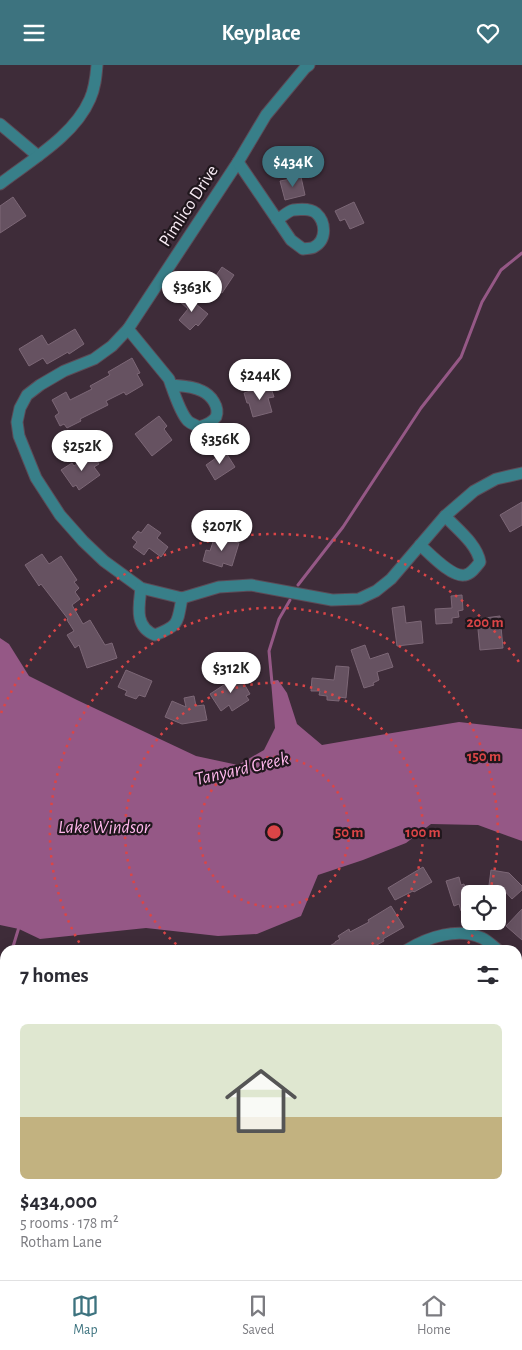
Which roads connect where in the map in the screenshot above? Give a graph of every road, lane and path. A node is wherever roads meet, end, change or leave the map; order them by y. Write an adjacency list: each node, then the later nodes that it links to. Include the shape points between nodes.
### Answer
1 (97, 65): 4 (street, via 93,92 81,115)
2 (309, 65): 5 (street, Pimlico Drive, via 266,115)
3 (0, 124): 4 (street)
4 (38, 156): 6 (street)
5 (238, 162): 7 (street); 8 (street, Pimlico Drive)
6 (0, 184)
7 (277, 220)
8 (128, 329): 9 (street); 13 (street, Pimlico Drive, via 94,359 64,371 27,395 17,422 18,436 36,478 60,515 104,561)
9 (171, 385)
10 (522, 473): 11 (street, via 496,479 474,491)
11 (445, 516): 12 (street); 12 (street, via 478,555 480,562 474,569 467,575 452,573)
12 (420, 545): 14 (street, via 392,579 359,599 332,600 251,585 219,587)
13 (141, 588): 14 (street, Pimlico Drive); 14 (street, via 138,615 148,633 155,635 172,628 177,622)
14 (182, 598)
15 (414, 945): 16 (street, via 441,935 466,933 483,938)
16 (492, 945)

